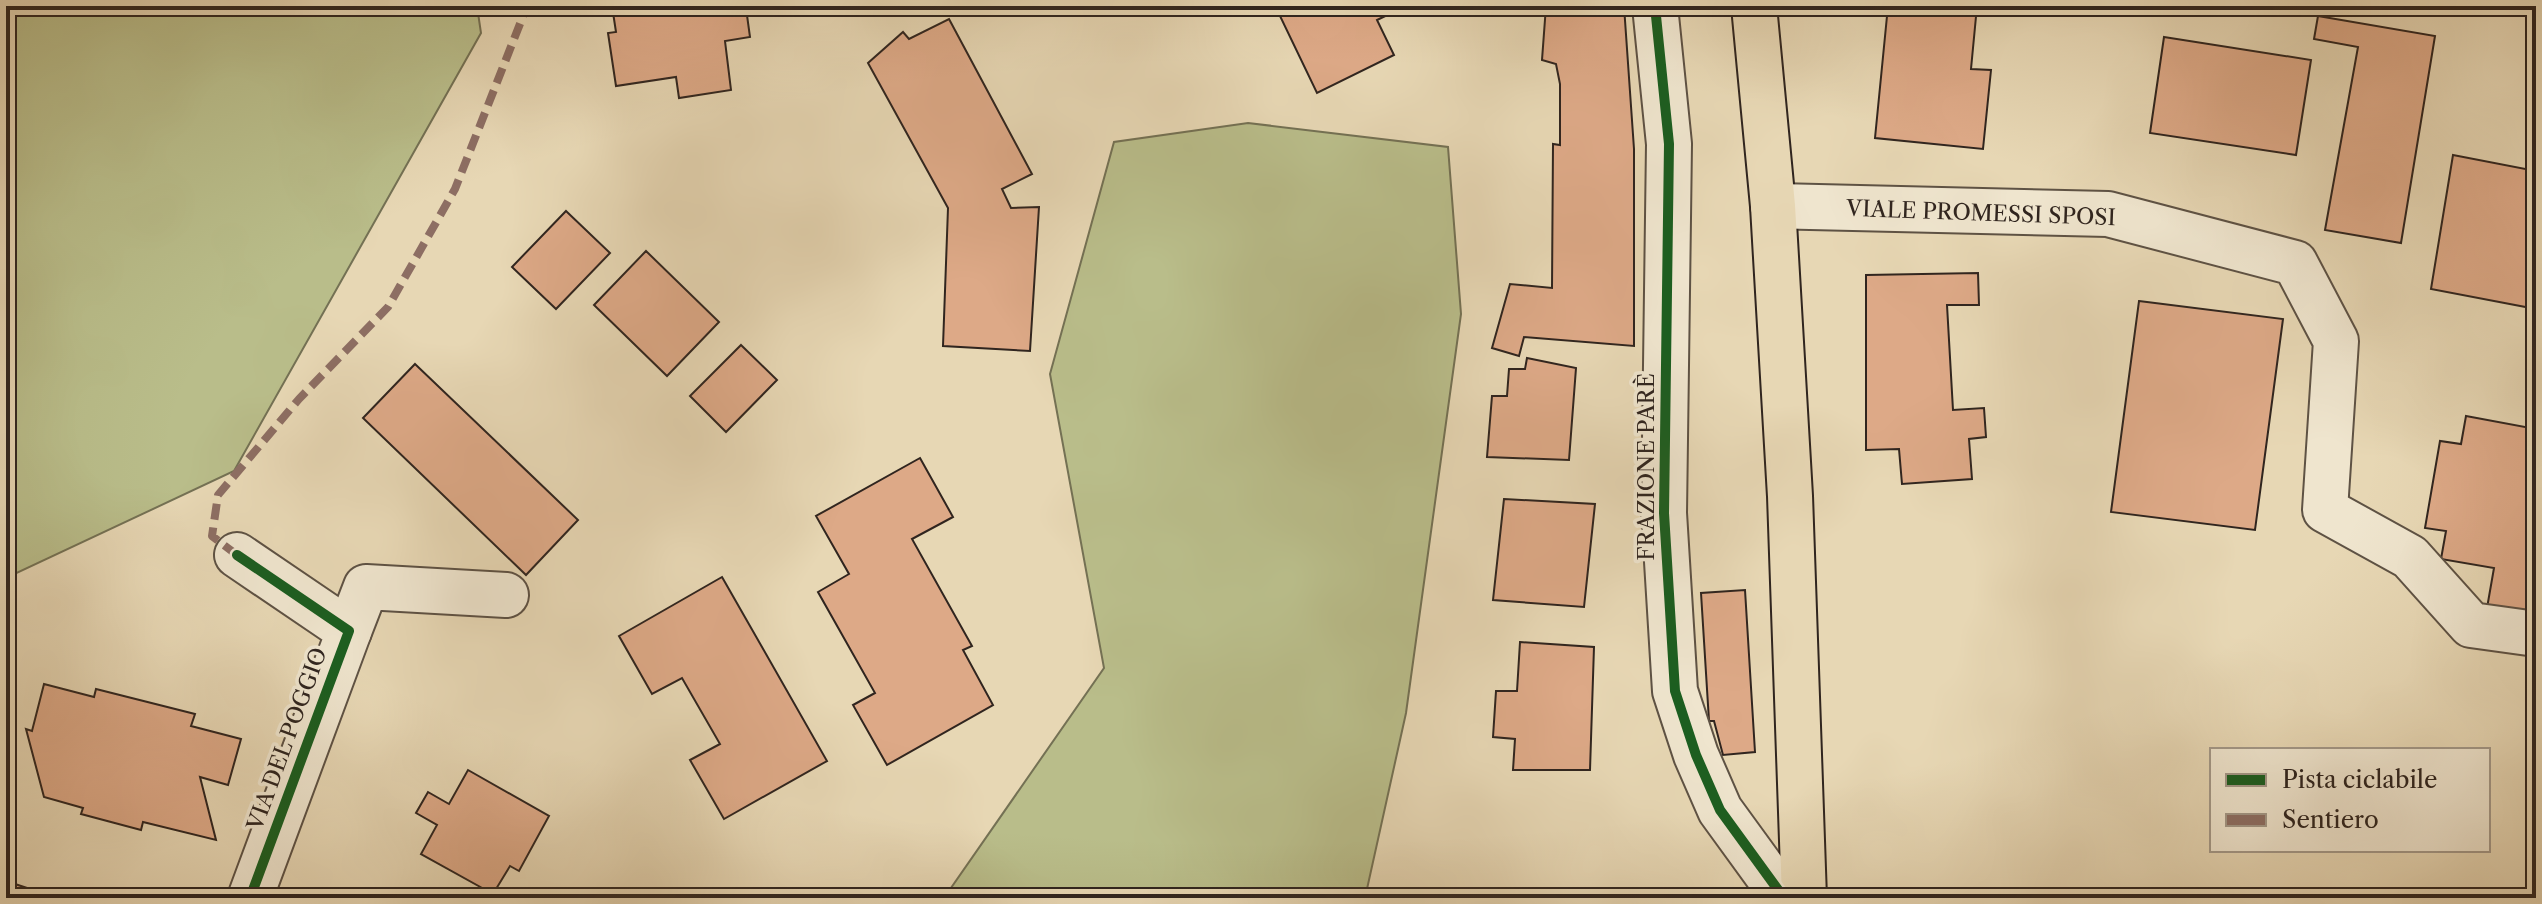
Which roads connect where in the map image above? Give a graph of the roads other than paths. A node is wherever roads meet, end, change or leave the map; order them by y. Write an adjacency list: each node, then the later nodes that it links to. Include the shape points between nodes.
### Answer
1 (1655, 6): 9 (street, FRAZIONE PARÈ, via 1669,144 1664,513 1675,691 1720,810)
2 (1754, 6): 3 (main road)
3 (1773, 206): 7 (street, VIALE PROMESSI SPOSI, via 2108,214 2295,263 2336,341 2325,510 2410,557 2471,625); 10 (main road, via 1790,496)
4 (237, 555): 6 (street, VIA DEL POGGIO)
5 (506, 595): 6 (street, VIA DEL POGGIO, via 366,587)
6 (349, 631): 8 (street, VIA DEL POGGIO)
7 (2536, 634)
8 (250, 898)
9 (1784, 898)
10 (1804, 898)

